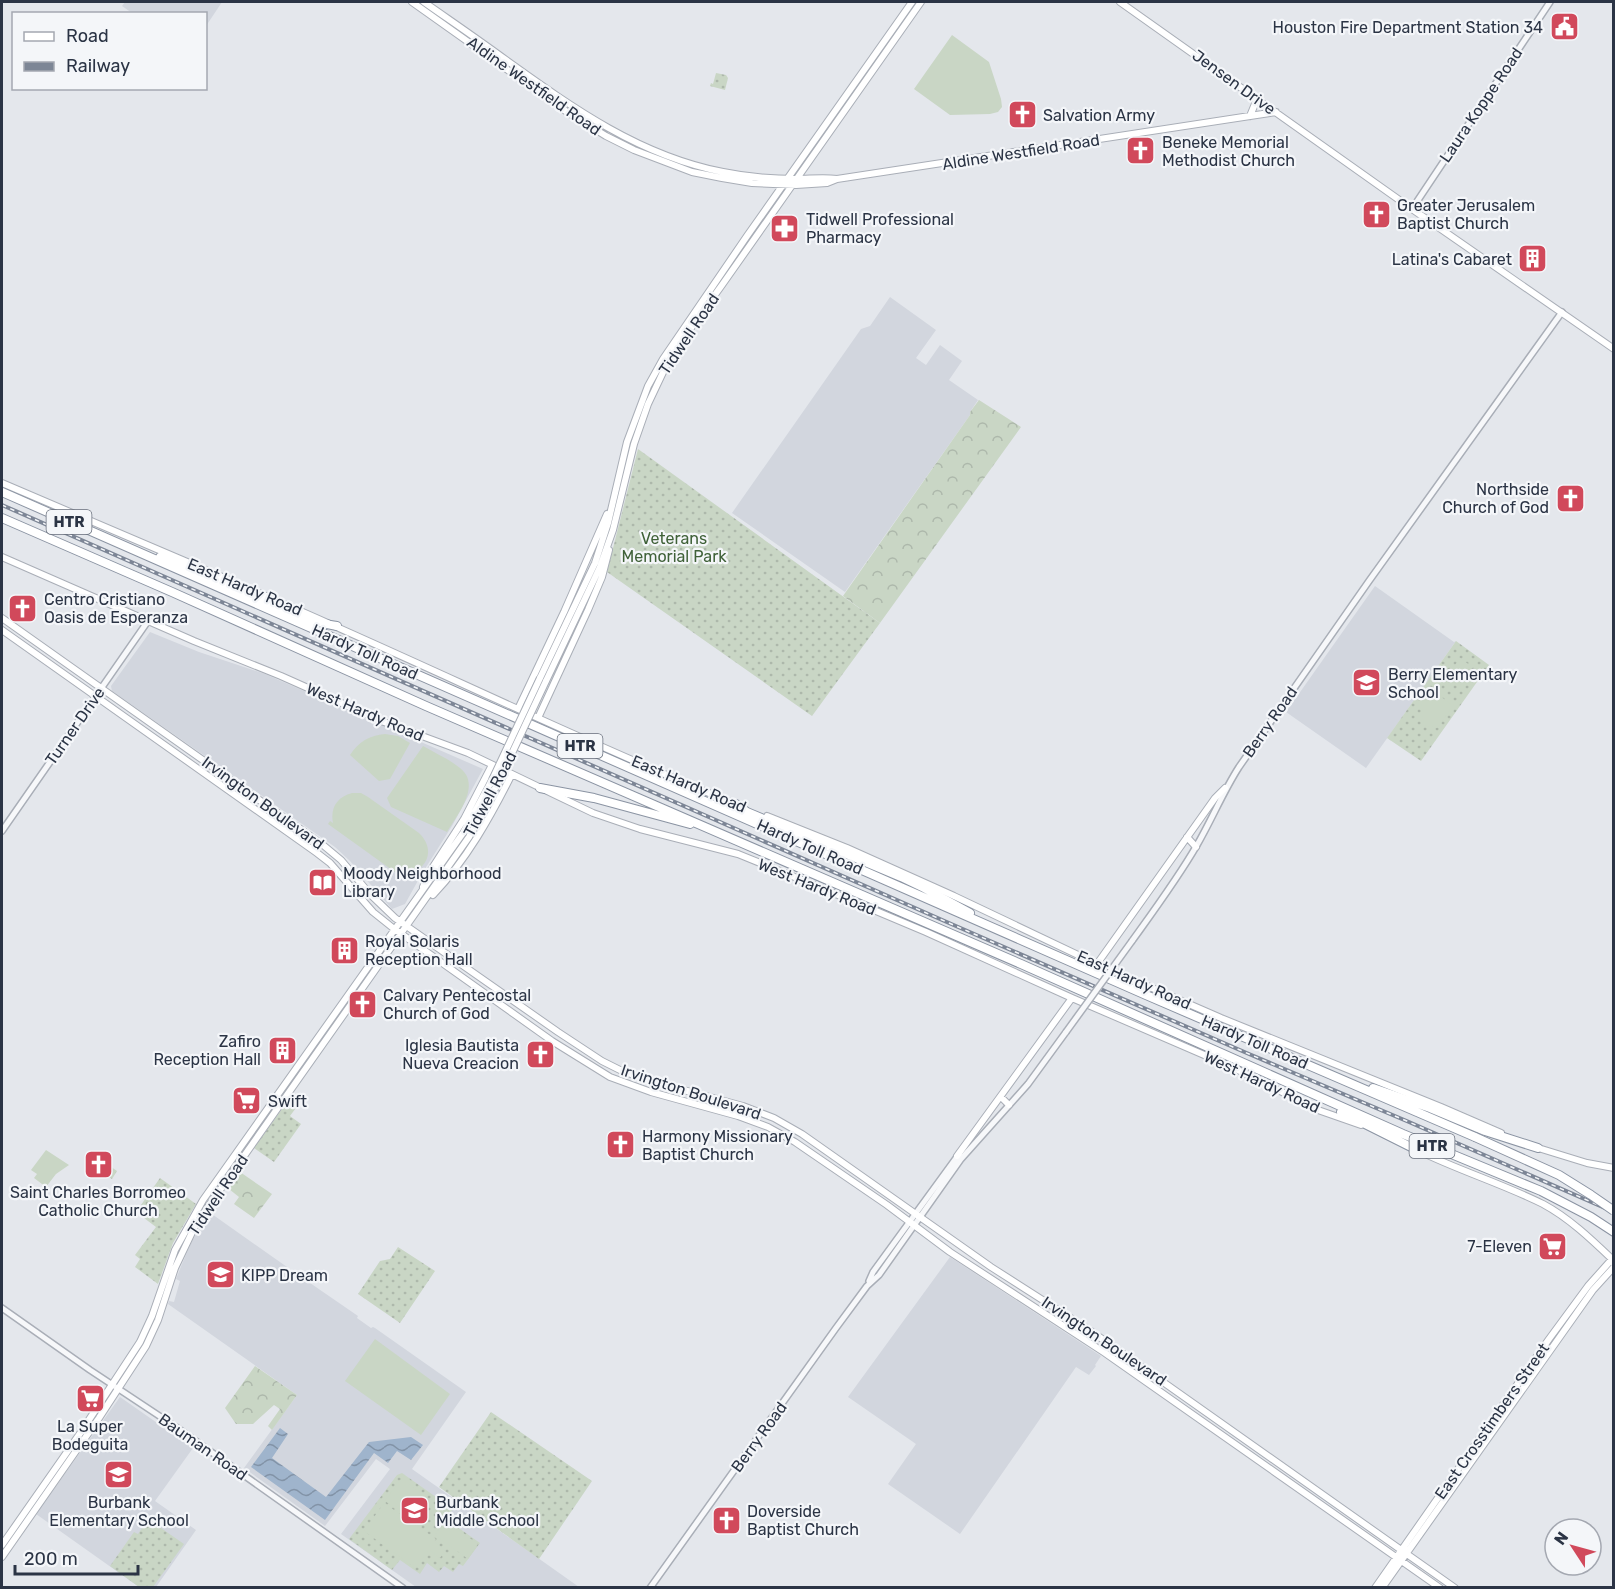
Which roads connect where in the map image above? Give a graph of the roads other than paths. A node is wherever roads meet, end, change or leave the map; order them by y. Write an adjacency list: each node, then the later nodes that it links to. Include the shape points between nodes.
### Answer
1 (412, 2): 7 (main road, Aldine Westfield Road)
2 (424, 2): 7 (main road, Aldine Westfield Road)
3 (912, 2): 11 (main road, Tidwell Road)
4 (921, 2): 11 (main road, Tidwell Road)
5 (1120, 2): 8 (main road, Jensen Drive)
6 (1550, 2): 12 (street, Laura Koppe Road)
7 (493, 55): 11 (main road, Aldine Westfield Road, via 567,112 634,150 692,172)
8 (1257, 99): 9 (main road, Jensen Drive); 10 (main road)
9 (1276, 112): 10 (main road, Aldine Westfield Road); 12 (main road, Jensen Drive)
10 (1250, 116): 11 (main road, Aldine Westfield Road, via 837,179)
11 (790, 181): 13 (main road, Tidwell Road); 14 (main road, Tidwell Road)
12 (1412, 209): 15 (main road, Jensen Drive)
13 (717, 280): 14 (main road); 16 (main road, Tidwell Road)
14 (722, 285): 16 (main road, Tidwell Road)
15 (1562, 312): 17 (main road, Jensen Drive); 47 (street, Berry Road)
16 (680, 337): 19 (main road, Tidwell Road, via 648,386 627,442); 22 (main road, Tidwell Road, via 643,416)
17 (1614, 349)
18 (2, 483): 27 (main road, East Hardy Road)
19 (616, 491): 31 (main road, Tidwell Road, via 595,563); 34 (main road)
20 (2, 492): 23 (highway, Hardy Toll Road / HTR)
21 (2, 518): 52 (highway, Hardy Toll Road / HTR)
22 (613, 530): 31 (main road, Tidwell Road, via 600,567); 35 (main road, via 602,577)
23 (136, 552): 27 (highway, via 233,585 288,611); 60 (highway, Hardy Toll Road / HTR)
24 (2, 556): 26 (main road, West Hardy Road)
25 (2, 618): 29 (main road, Irvington Boulevard)
26 (148, 621): 32 (street, Turner Drive); 40 (main road, West Hardy Road)
27 (338, 626): 36 (main road, East Hardy Road)
28 (2, 630): 30 (main road, Irvington Boulevard)
29 (56, 656): 30 (main road); 32 (main road, Irvington Boulevard)
30 (51, 664): 33 (main road, Irvington Boulevard)
31 (543, 680): 43 (main road, Tidwell Road, bridge)
32 (102, 688): 33 (street, Turner Drive); 38 (main road, Irvington Boulevard)
33 (96, 697): 39 (main road, Irvington Boulevard); 51 (street, Turner Drive)
34 (523, 698): 35 (main road, via 532,709); 36 (main road)
35 (545, 704): 37 (main road)
36 (518, 709): 37 (main road, East Hardy Road)
37 (538, 718): 48 (main road, East Hardy Road)
38 (162, 731): 39 (main road); 41 (main road, Irvington Boulevard)
39 (156, 739): 44 (main road, Irvington Boulevard)
40 (492, 765): 42 (main road, West Hardy Road); 43 (main road)
41 (223, 774): 44 (main road); 49 (main road, Irvington Boulevard)
42 (512, 774): 45 (main road); 46 (main road, West Hardy Road)
43 (492, 779): 45 (main road, via 493,773 497,774); 57 (main road, Tidwell Road, via 469,837); 58 (main road, Tidwell Road, via 463,833)
44 (218, 783): 50 (main road, Irvington Boulevard)
45 (506, 785): 57 (main road, via 455,871)
46 (540, 788): 52 (highway, via 594,798); 64 (main road, West Hardy Road, via 612,820 738,854)
47 (1225, 788): 53 (main road); 54 (street, Berry Road)
48 (736, 804): 60 (highway, via 924,888); 62 (main road, East Hardy Road, via 847,848)
49 (273, 809): 50 (main road); 56 (main road, Irvington Boulevard, via 341,860)
50 (268, 818): 55 (main road, Irvington Boulevard)
51 (2, 831)
52 (717, 831): 65 (highway, Hardy Toll Road / HTR)
53 (1187, 837): 54 (main road); 62 (main road)
54 (1196, 847): 68 (street, Berry Road, bridge, via 1169,890)
55 (330, 864): 56 (main road, via 350,880); 59 (main road, Irvington Boulevard, via 373,912)
56 (358, 880): 58 (main road, Irvington Boulevard)
57 (420, 908): 58 (main road, Tidwell Road)
58 (404, 925): 59 (main road, Tidwell Road); 61 (main road, Irvington Boulevard)
59 (399, 932): 63 (main road, Irvington Boulevard); 78 (main road, Tidwell Road)
60 (1024, 942): 66 (highway, Hardy Toll Road / HTR)
61 (457, 961): 63 (main road); 75 (main road, Irvington Boulevard, via 602,1061 654,1082 774,1118)
62 (1097, 964): 70 (main road, East Hardy Road)
63 (451, 970): 76 (main road, Irvington Boulevard, via 603,1073 630,1085 768,1127)
64 (1072, 998): 67 (main road); 71 (main road, West Hardy Road)
65 (1259, 1071): 71 (highway); 77 (highway, Hardy Toll Road / HTR, via 1541,1191)
66 (1337, 1077): 70 (highway); 74 (highway, Hardy Toll Road / HTR, bridge, via 1559,1175)
67 (1001, 1097): 68 (main road); 72 (main road)
68 (1009, 1105): 69 (street, Berry Road)
69 (983, 1134): 72 (street, Berry Road); 75 (street, Berry Road)
70 (1538, 1148): 73 (main road, East Hardy Road)
71 (1424, 1154): 79 (main road, West Hardy Road, via 1545,1205 1576,1226)
72 (957, 1156): 75 (street, Berry Road)
73 (1614, 1168)
74 (1614, 1211)
75 (917, 1216): 76 (street, Berry Road); 82 (main road, Irvington Boulevard)
76 (912, 1223): 83 (main road, Irvington Boulevard); 95 (street, Berry Road, via 879,1275 867,1286)
77 (1614, 1232)
78 (178, 1251): 80 (main road, Tidwell Road); 81 (main road, Tidwell Road)
79 (1613, 1262): 89 (main road, East Crosstimbers Street)
80 (160, 1290): 81 (main road); 85 (main road, Tidwell Road)
81 (167, 1294): 85 (main road, Tidwell Road, via 158,1320)
82 (1036, 1296): 83 (main road); 89 (main road, Irvington Boulevard)
83 (1019, 1298): 91 (main road, Irvington Boulevard)
84 (2, 1308): 86 (street, Bauman Road)
85 (143, 1344): 86 (main road, Tidwell Road)
86 (116, 1387): 87 (main road, Tidwell Road); 94 (street, Bauman Road)
87 (56, 1473): 88 (main road, Tidwell Road); 90 (main road, Tidwell Road)
88 (2, 1545)
89 (1404, 1551): 91 (main road, East Crosstimbers Street); 92 (main road, Irvington Boulevard)
90 (2, 1557)
91 (1399, 1558): 93 (main road, Irvington Boulevard); 96 (main road, East Crosstimbers Street); 97 (main road, East Crosstimbers Street)
92 (1438, 1575): 93 (main road); 99 (main road, Irvington Boulevard)
93 (1433, 1582): 98 (main road, Irvington Boulevard)
94 (403, 1587)
95 (650, 1587)
96 (1375, 1587)
97 (1382, 1587)
98 (1440, 1587)
99 (1455, 1587)

